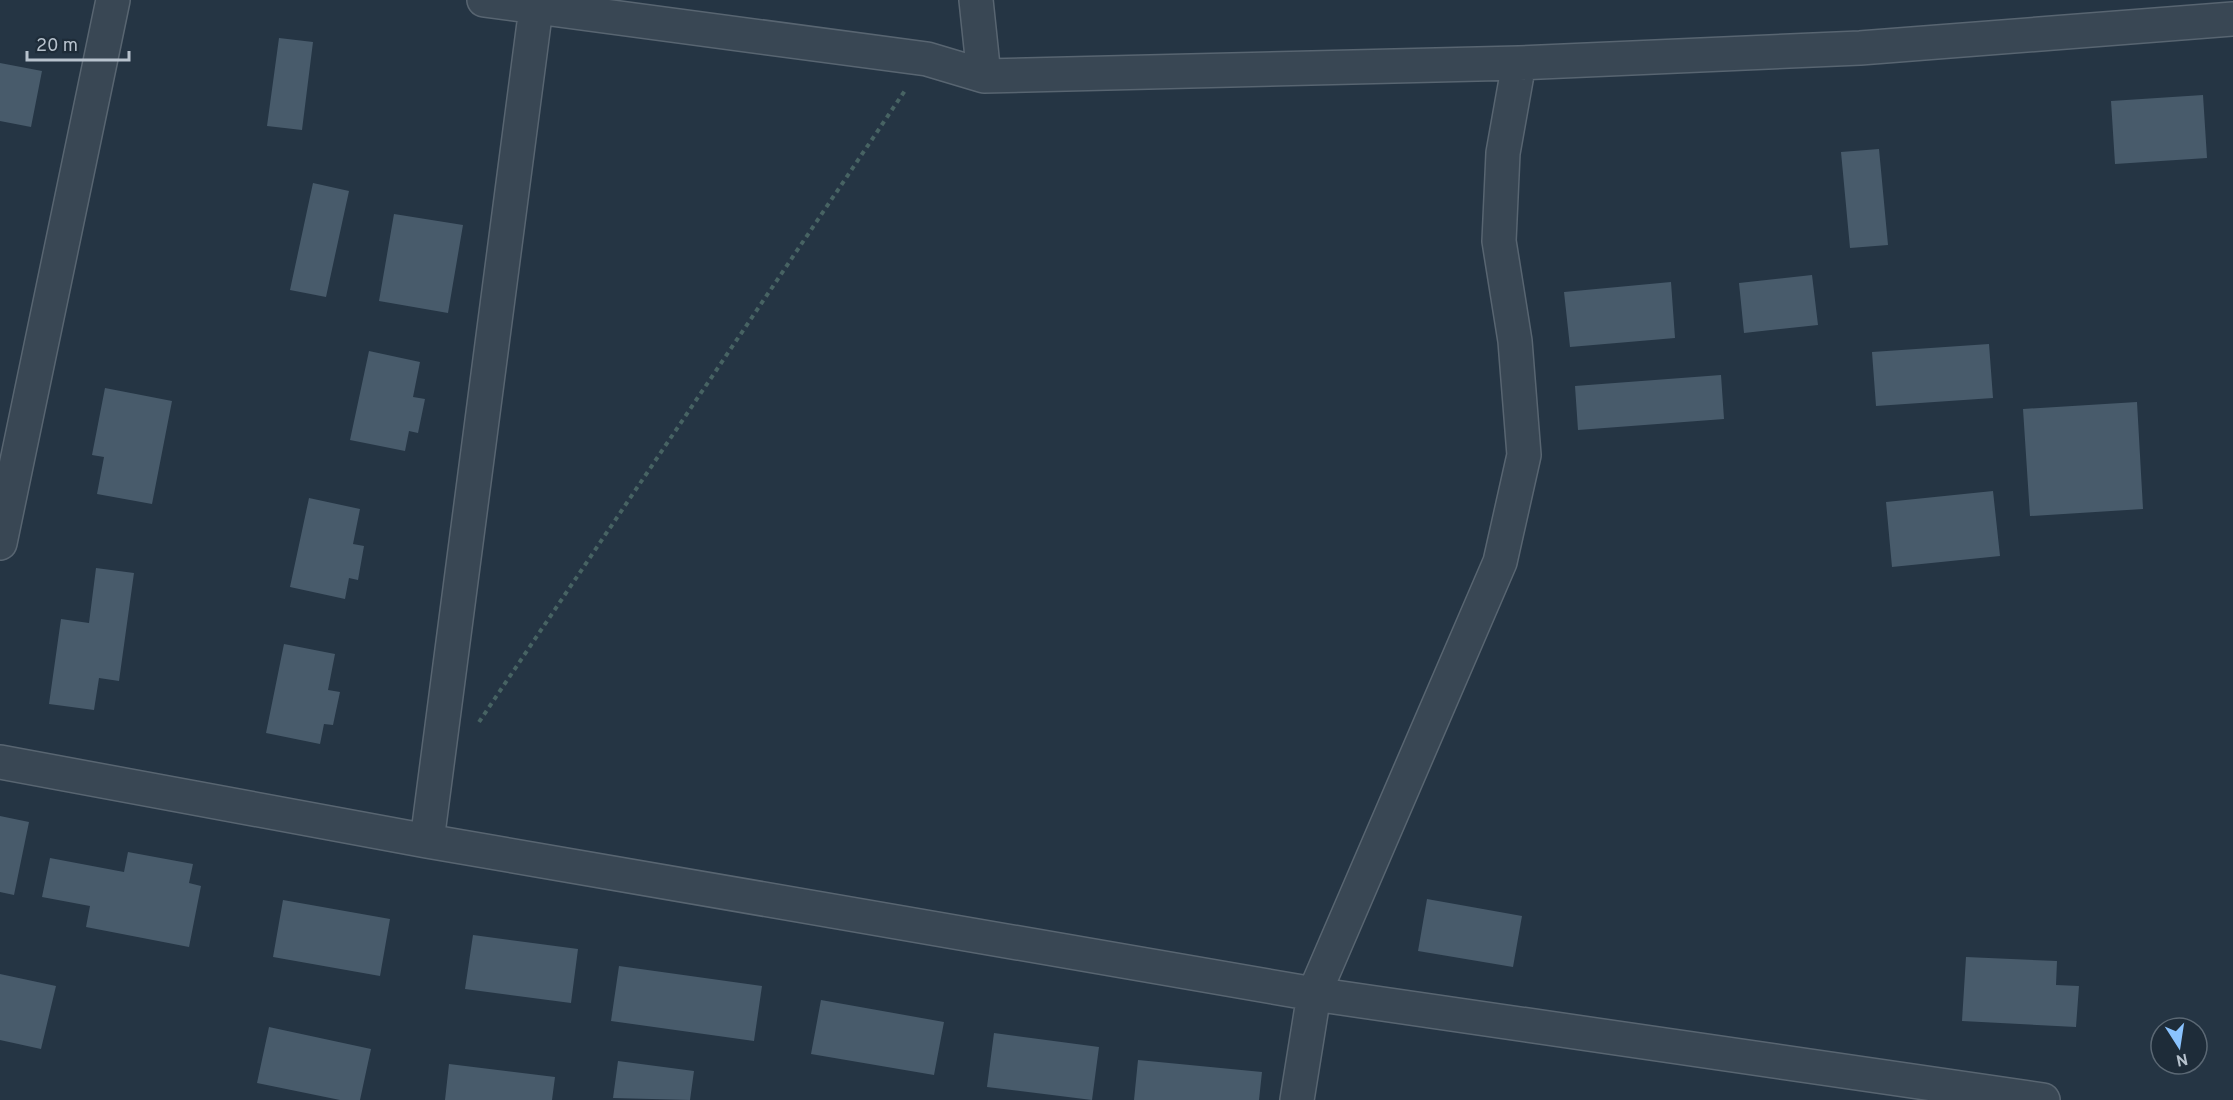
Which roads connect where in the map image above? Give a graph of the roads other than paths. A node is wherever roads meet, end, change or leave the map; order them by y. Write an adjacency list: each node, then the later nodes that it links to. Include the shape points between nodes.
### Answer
1 (113, 0): 8 (street)
2 (484, 0): 4 (street)
3 (976, 0): 7 (street)
4 (537, 4): 7 (street, via 927,58); 11 (street)
5 (2233, 19): 6 (street, via 1860,48)
6 (1519, 63): 7 (street); 12 (street, via 1503,153 1499,241 1515,341 1524,455 1500,562)
7 (984, 76)
8 (12, 422): 9 (street)
9 (0, 543)
10 (0, 762): 11 (street)
11 (427, 841): 12 (street)
12 (1314, 994): 13 (street); 14 (street)
13 (1297, 1100)
14 (2043, 1100)

